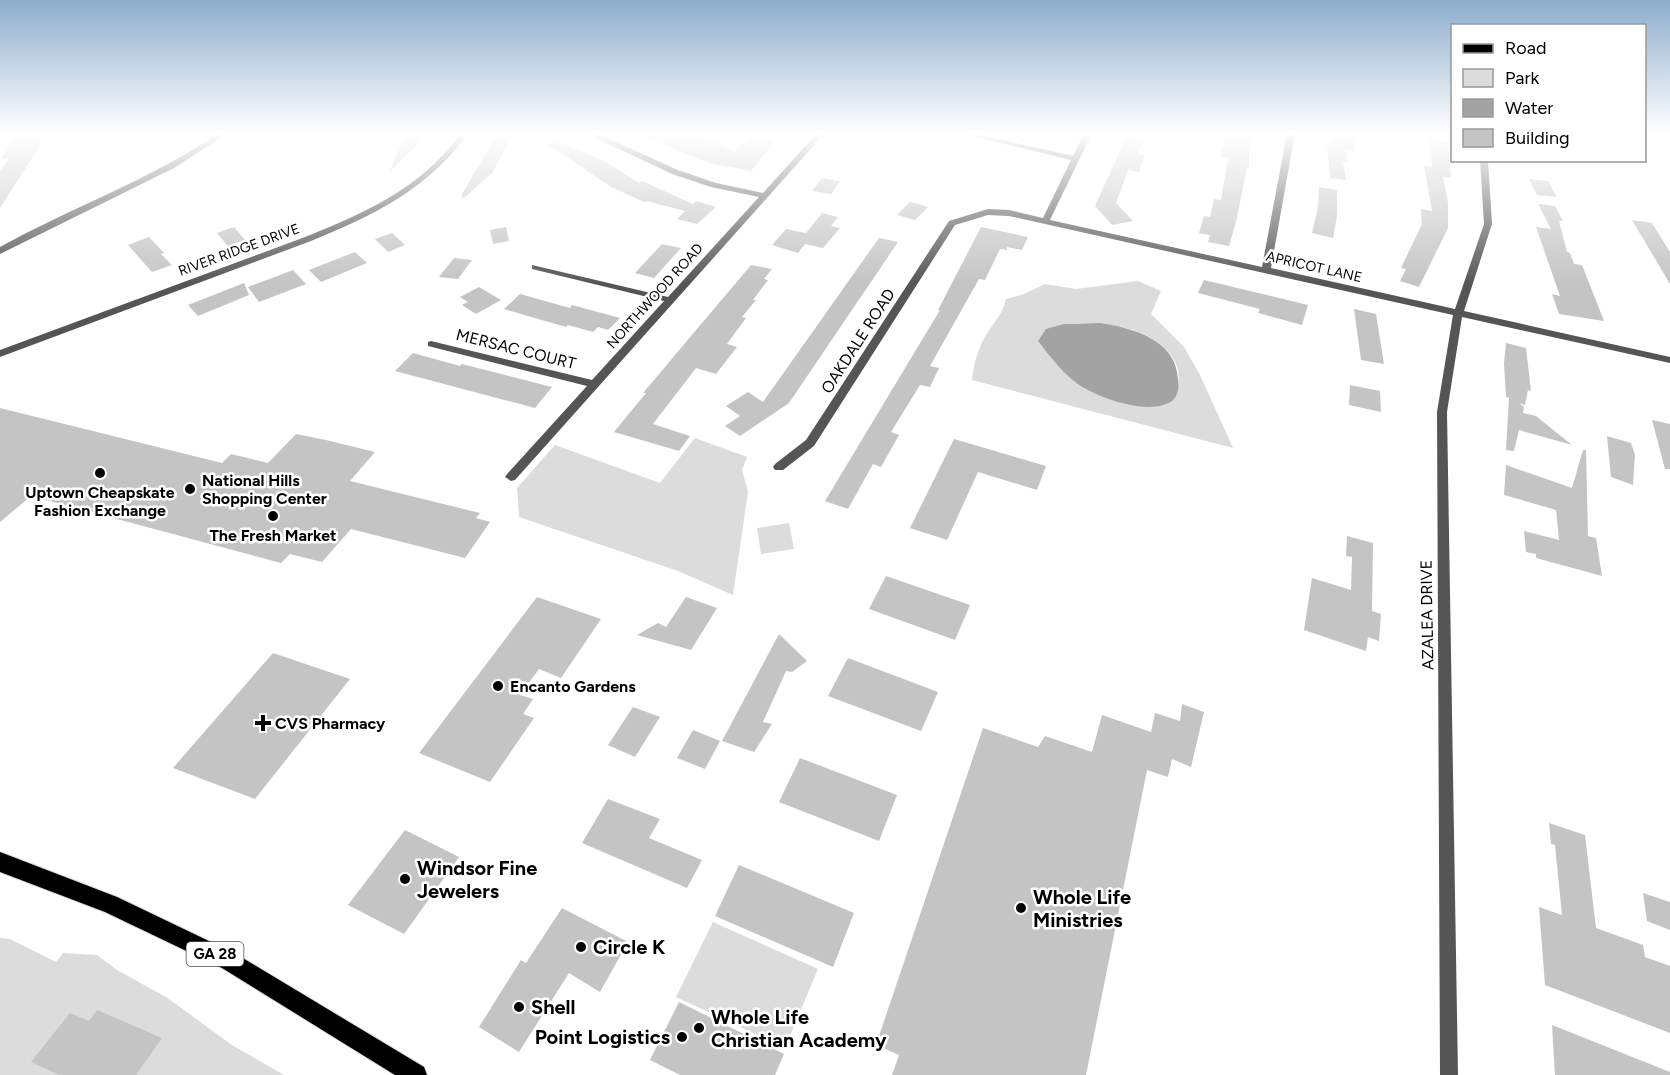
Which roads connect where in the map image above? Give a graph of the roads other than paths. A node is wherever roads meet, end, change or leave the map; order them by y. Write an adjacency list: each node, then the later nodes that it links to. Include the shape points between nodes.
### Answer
1 (133, 183): 11 (street)
2 (413, 183): 17 (street, RIVER RIDGE DRIVE, via 383,205 321,234)
3 (708, 183): 8 (street)
4 (774, 183): 8 (street, NORTHWOOD ROAD)
5 (1063, 183): 9 (street)
6 (1282, 183): 13 (street)
7 (1485, 183): 15 (street, AZALEA DRIVE, via 1488,224)
8 (763, 195): 14 (street, NORTHWOOD ROAD)
9 (1045, 222): 10 (street, APRICOT LANE, via 988,212); 13 (street, APRICOT LANE)
10 (952, 223): 20 (street, OAKDALE ROAD, via 810,443)
11 (0, 250)
12 (535, 267): 14 (street)
13 (1266, 270): 15 (street, APRICOT LANE)
14 (671, 300): 19 (street, NORTHWOOD ROAD)
15 (1458, 314): 18 (street, APRICOT LANE); 24 (street, AZALEA DRIVE, via 1442,412)
16 (431, 344): 19 (street, MERSAC COURT)
17 (0, 354)
18 (1670, 360)
19 (594, 384): 21 (street, NORTHWOOD ROAD)
20 (779, 467)
21 (511, 477)
22 (0, 862): 23 (main road, GA 28, via 110,904 230,961)
23 (416, 1075)
24 (1449, 1075)

